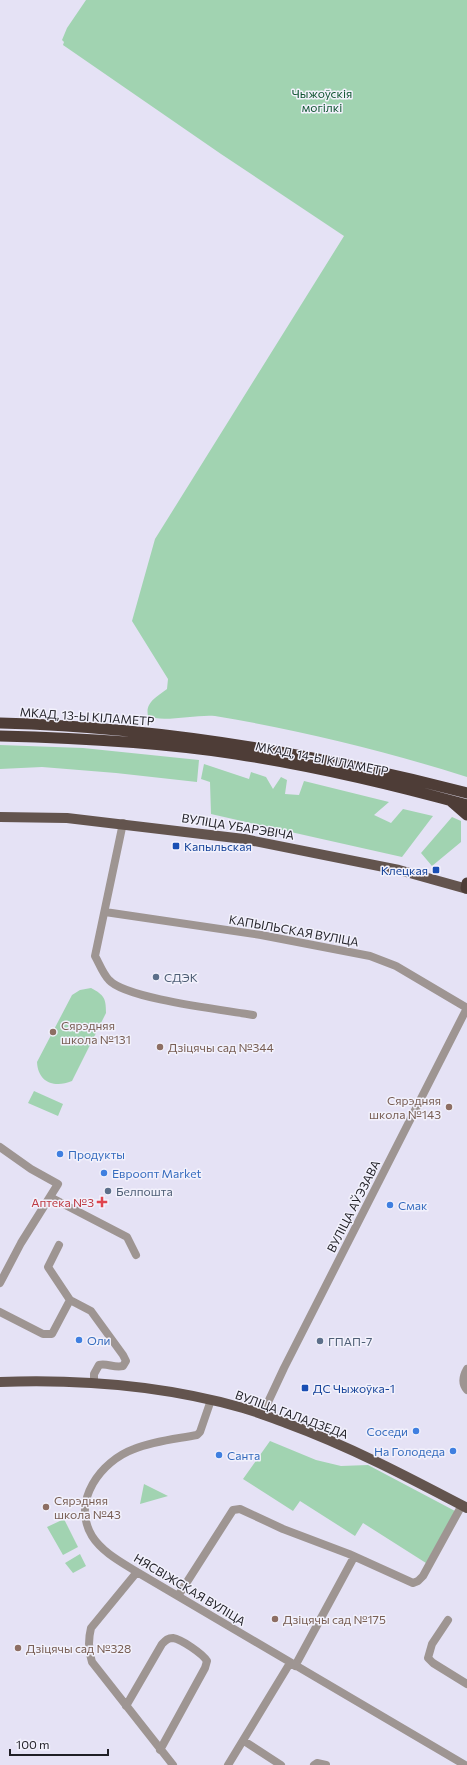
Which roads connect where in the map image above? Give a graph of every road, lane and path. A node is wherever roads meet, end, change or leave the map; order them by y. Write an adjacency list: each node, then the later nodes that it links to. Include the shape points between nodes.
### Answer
1 (0, 723): 3 (highway, МКАД, 13-Ы КІЛАМЕТР, via 42,724)
2 (0, 736): 3 (highway, МКАД, 13-Ы КІЛАМЕТР)
3 (171, 741): 4 (highway, МКАД, 14-Ы КІЛАМЕТР, via 288,752 382,772); 5 (highway, МКАД, 14-Ы КІЛАМЕТР, via 397,786)
4 (467, 794)
5 (448, 800): 6 (highway, МКАД, 14-Ы КІЛАМЕТР); 7 (highway)
6 (467, 805)
7 (467, 815)
8 (0, 817): 9 (main road, ВУЛІЦА УБАРЭВІЧА, via 53,817)
9 (123, 823): 10 (main road, ВУЛІЦА УБАРЭВІЧА, via 294,848); 11 (street)
10 (467, 886)
11 (105, 912): 12 (street, КАПЫЛЬСКАЯ ВУЛІЦА, via 261,935 370,956 396,966); 13 (street, via 95,956 109,980 121,988 149,997)
12 (467, 1008): 26 (street, ВУЛІЦА АЎЭЗАВА)
13 (254, 1015)
14 (0, 1147): 15 (street, via 58,1184)
15 (50, 1197): 17 (street, via 127,1237); 18 (street)
16 (59, 1245): 19 (street, via 48,1267)
17 (136, 1255)
18 (0, 1283)
19 (70, 1300): 20 (street, via 52,1334 43,1334); 22 (street, via 90,1311 123,1354 126,1362 118,1367 99,1365)
20 (0, 1312)
21 (465, 1372): 24 (street, via 462,1382)
22 (94, 1379): 23 (main road, ВУЛІЦА ГАЛАДЗЕДА); 25 (main road, ВУЛІЦА ГАЛАДЗЕДА)
23 (0, 1382)
24 (467, 1390)
25 (211, 1400): 26 (main road, ВУЛІЦА ГАЛАДЗЕДА); 29 (street, НЯСВІЖСКАЯ ВУЛІЦА, via 197,1435 150,1444 121,1455 100,1471 88,1495 84,1507 92,1536 111,1555)
26 (262, 1415): 27 (main road, ВУЛІЦА ГАЛАДЗЕДА, via 352,1449)
27 (464, 1507): 28 (street, via 423,1576 413,1584)
28 (354, 1557): 30 (street, via 236,1509); 32 (street)
29 (137, 1572): 30 (street, НЯСВІЖСКАЯ ВУЛІЦА); 34 (street, via 91,1628 88,1638 88,1651 92,1662)
30 (178, 1596): 32 (street, НЯСВІЖСКАЯ ВУЛІЦА)
31 (448, 1620): 33 (street, via 432,1644 428,1658)
32 (293, 1664): 35 (street); 42 (street, НЯСВІЖСКАЯ ВУЛІЦА)
33 (467, 1684)
34 (126, 1706): 36 (street); 36 (street, via 167,1639 175,1638 203,1655 207,1661 205,1668)
35 (244, 1741): 38 (street); 39 (street)
36 (160, 1750): 37 (street)
37 (173, 1765)
38 (228, 1765)
39 (281, 1765)
40 (314, 1765): 41 (street)
41 (326, 1765)
42 (464, 1765)

